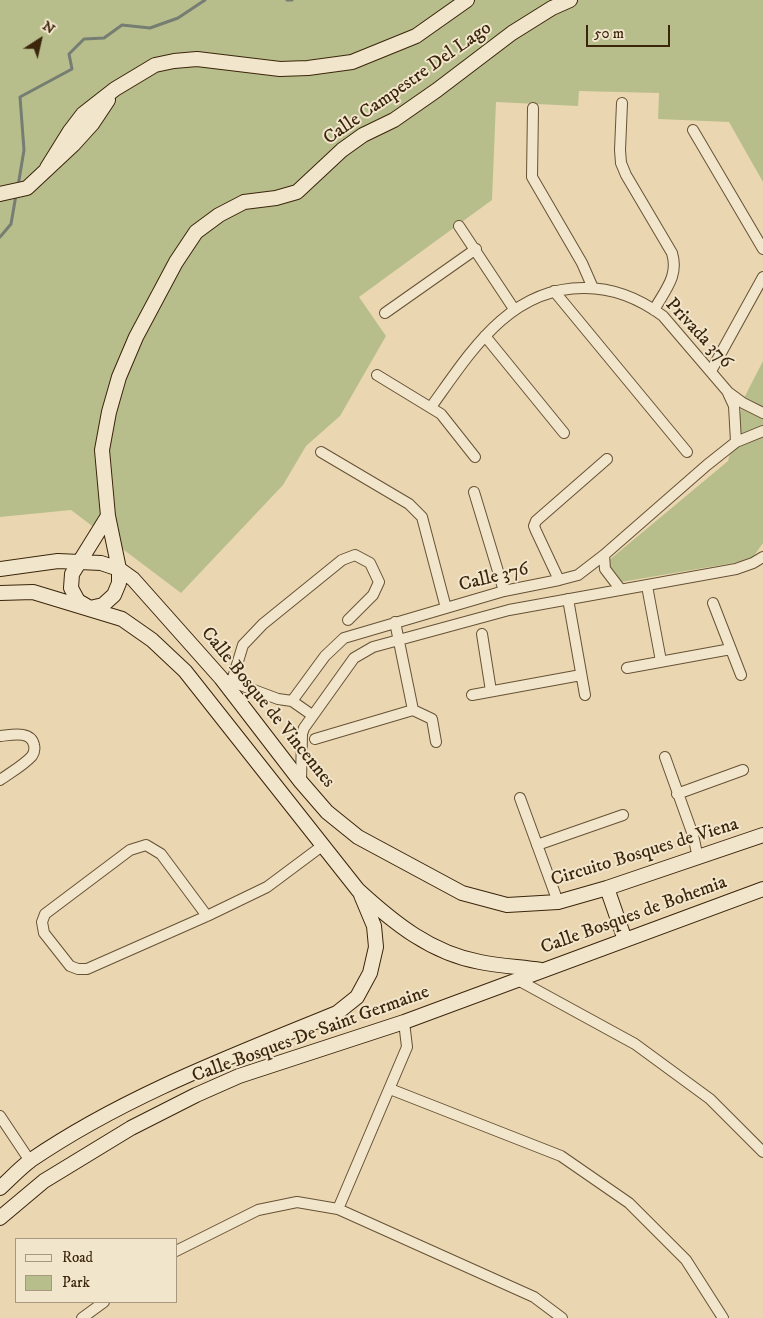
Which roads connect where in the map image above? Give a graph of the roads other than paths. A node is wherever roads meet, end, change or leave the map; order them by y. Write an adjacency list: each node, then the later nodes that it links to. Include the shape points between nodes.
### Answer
1 (466, 0): 6 (main road, Calle Campestre Del Lago, via 416,36 352,62 280,69 197,59 155,66 115,89 92,124 27,188)
2 (570, 0): 30 (main road, Calle Campestre Del Lago, via 512,33 394,120 356,140 297,192 244,202 196,232 140,329 119,377 102,450)
3 (622, 103): 14 (street, via 620,163 672,253 675,264 674,274)
4 (534, 108): 11 (street, via 532,177)
5 (693, 130): 9 (street)
6 (0, 194)
7 (459, 226): 8 (street)
8 (476, 249): 13 (street); 15 (street)
9 (763, 250)
10 (763, 277): 17 (street)
11 (593, 288): 12 (street, Privada 376); 14 (street, Privada 376, via 630,297)
12 (554, 291): 13 (street, Privada 376); 26 (street)
13 (514, 309): 16 (street, Privada 376)
14 (654, 310): 17 (street, Privada 376)
15 (385, 313)
16 (485, 336): 20 (street, Privada 376); 23 (street)
17 (711, 371): 19 (street, Privada 376)
18 (378, 375): 20 (street)
19 (728, 392): 21 (street); 24 (street, via 734,406)
20 (431, 408): 27 (street, via 441,414)
21 (763, 413)
22 (763, 431): 24 (street, Calle 376)
23 (564, 433)
24 (736, 442): 31 (street, Calle 376)
25 (321, 452): 44 (street, via 409,504 422,517)
26 (687, 452)
27 (475, 457)
28 (607, 459): 36 (street, via 534,526)
29 (474, 492): 39 (street)
30 (108, 516): 33 (main road); 35 (main road, Calle Campestre Del Lago)
31 (604, 555): 36 (street, Calle 376, via 578,575); 38 (street, via 605,569)
32 (763, 557): 37 (street, Calle 376, via 736,569)
33 (79, 562): 34 (main road, Calle Bosque de Vincennes, via 58,561); 35 (main road, Calle Bosque de Vincennes, via 102,562); 43 (main road, via 72,574 71,588 78,601)
34 (0, 569)
35 (119, 569): 43 (main road, Calle Campestre Del Lago, via 119,583 114,596 103,605); 54 (main road, Calle Bosque de Vincennes, via 133,579)
36 (559, 580): 39 (street, Calle 376)
37 (646, 586): 38 (street, Calle 376); 50 (street)
38 (621, 590): 41 (street, Calle 376)
39 (504, 591): 44 (street, Calle 376)
40 (0, 593): 43 (main road, via 33,592)
41 (568, 599): 48 (street, Calle 376, via 509,610); 52 (street)
42 (713, 603): 49 (street)
43 (90, 608): 73 (main road, via 122,619 152,640 184,670)
44 (446, 608): 46 (street, Calle 376)
45 (348, 620): 54 (street, via 373,595 379,582 370,563 354,555 342,560 263,624 243,645)
46 (395, 622): 48 (street); 58 (street, Calle 376, via 344,638 325,656)
47 (482, 634): 55 (street)
48 (398, 640): 59 (street); 60 (street, Calle 376, via 354,658)
49 (731, 648): 50 (street); 53 (street)
50 (661, 661): 51 (street)
51 (627, 668)
52 (581, 675): 55 (street); 57 (street)
53 (741, 675)
54 (226, 680): 58 (street); 67 (main road, Calle Bosque de Vincennes)
55 (491, 691): 56 (street)
56 (472, 694)
57 (585, 695)
58 (292, 701): 60 (street)
59 (413, 710): 62 (street); 63 (street, via 432,719)
60 (312, 714): 67 (street, Calle 376, via 302,731)
61 (0, 736): 66 (street, via 26,736 33,741 35,749 32,756)
62 (315, 739)
63 (436, 742)
64 (665, 758): 68 (street)
65 (743, 770): 68 (street)
66 (0, 780)
67 (302, 782): 79 (main road, Calle Bosque de Vincennes, via 327,812 358,837 462,893)
68 (677, 794): 74 (street)
69 (520, 798): 72 (street)
70 (624, 815): 72 (street)
71 (763, 835): 74 (main road, Circuito Bosques de Viena)
72 (537, 845): 78 (street)
73 (322, 846): 77 (main road); 80 (street, via 268,887)
74 (698, 858): 75 (main road, Circuito Bosques de Viena)
75 (607, 888): 78 (main road, Circuito Bosques de Viena); 81 (main road)
76 (763, 889): 81 (main road, Calle Bosques de Bohemia)
77 (358, 890): 82 (main road, Calle Bosques de Bohemia, via 414,936 446,952 479,962); 88 (main road, Calle Bosques De Saint Germaine, via 374,926 376,947 370,972 357,997 337,1013 164,1085 102,1117)
78 (558, 902): 79 (main road, Circuito Bosques de Viena)
79 (507, 905)
80 (207, 916): 80 (street, via 87,969 70,966 44,933 42,922 45,914 130,850 146,845 161,854)
81 (625, 940): 82 (main road, Calle Bosques de Bohemia)
82 (545, 970): 83 (main road, Calle Bosques De Saint Germaine)
83 (518, 980): 84 (main road, Calle Bosques De Saint Germaine); 87 (street, via 635,1044 710,1099)
84 (404, 1022): 85 (street, via 407,1047); 91 (main road, Calle Bosques De Saint Germaine, via 239,1076 196,1095 131,1128 44,1181)
85 (390, 1089): 90 (street); 96 (street, via 561,1156 628,1203 648,1222 686,1260)
86 (0, 1116): 88 (street)
87 (763, 1152)
88 (30, 1161): 89 (main road, Calle Bosques De Saint Germaine)
89 (0, 1188)
90 (338, 1209): 92 (street, via 297,1202 258,1210); 95 (street, via 534,1297)
91 (0, 1218)
92 (178, 1250)
93 (103, 1303): 94 (street)
94 (82, 1318)
95 (562, 1318)
96 (723, 1318)

